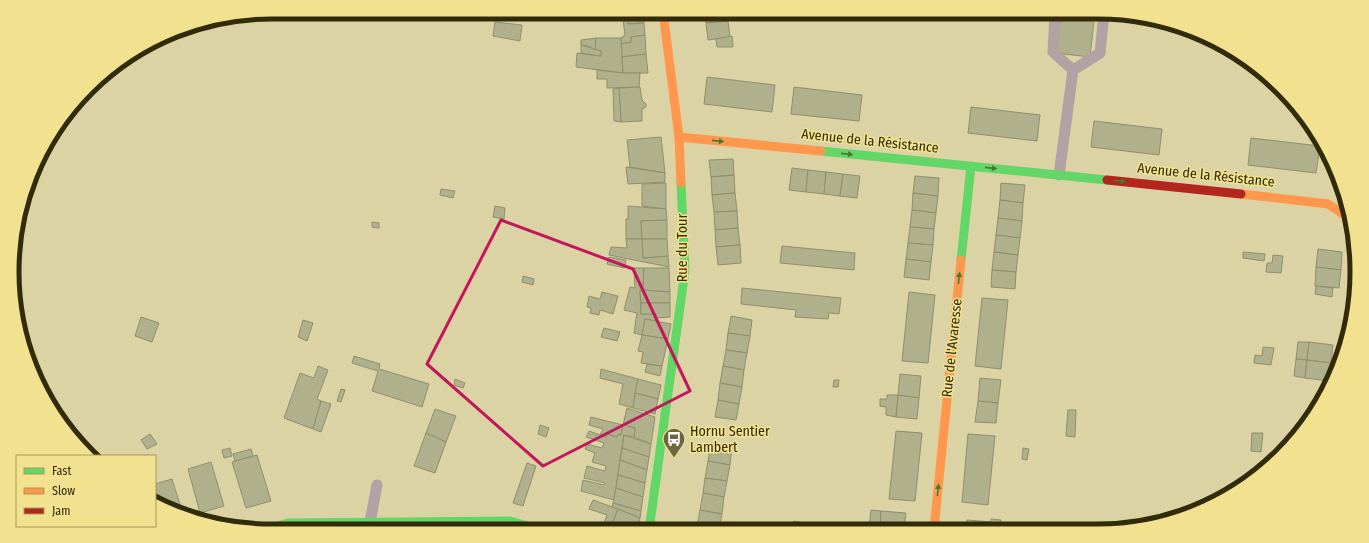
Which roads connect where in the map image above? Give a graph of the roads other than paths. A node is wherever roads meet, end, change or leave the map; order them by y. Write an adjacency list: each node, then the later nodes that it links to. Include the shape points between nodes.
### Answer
1 (664, 19): 5 (street, Rue du Tour)
2 (1054, 19): 4 (lane, via 1052,52)
3 (1103, 19): 4 (lane, via 1100,53)
4 (1073, 70): 7 (lane)
5 (679, 137): 6 (street, Avenue de la Résistance, one-way to 6); 13 (street, Rue du Tour, via 685,271)
6 (971, 166): 7 (street, Avenue de la Résistance, one-way to 7); 14 (street, Rue de l'Avaresse, one-way to 6)
7 (1059, 175): 8 (street, Avenue de la Résistance, one-way to 8, via 1304,200 1328,204)
8 (1343, 214)
9 (377, 485): 10 (lane)
10 (370, 522): 11 (street); 12 (street, via 510,521)
11 (285, 524)
12 (520, 524)
13 (650, 524)
14 (935, 524)

